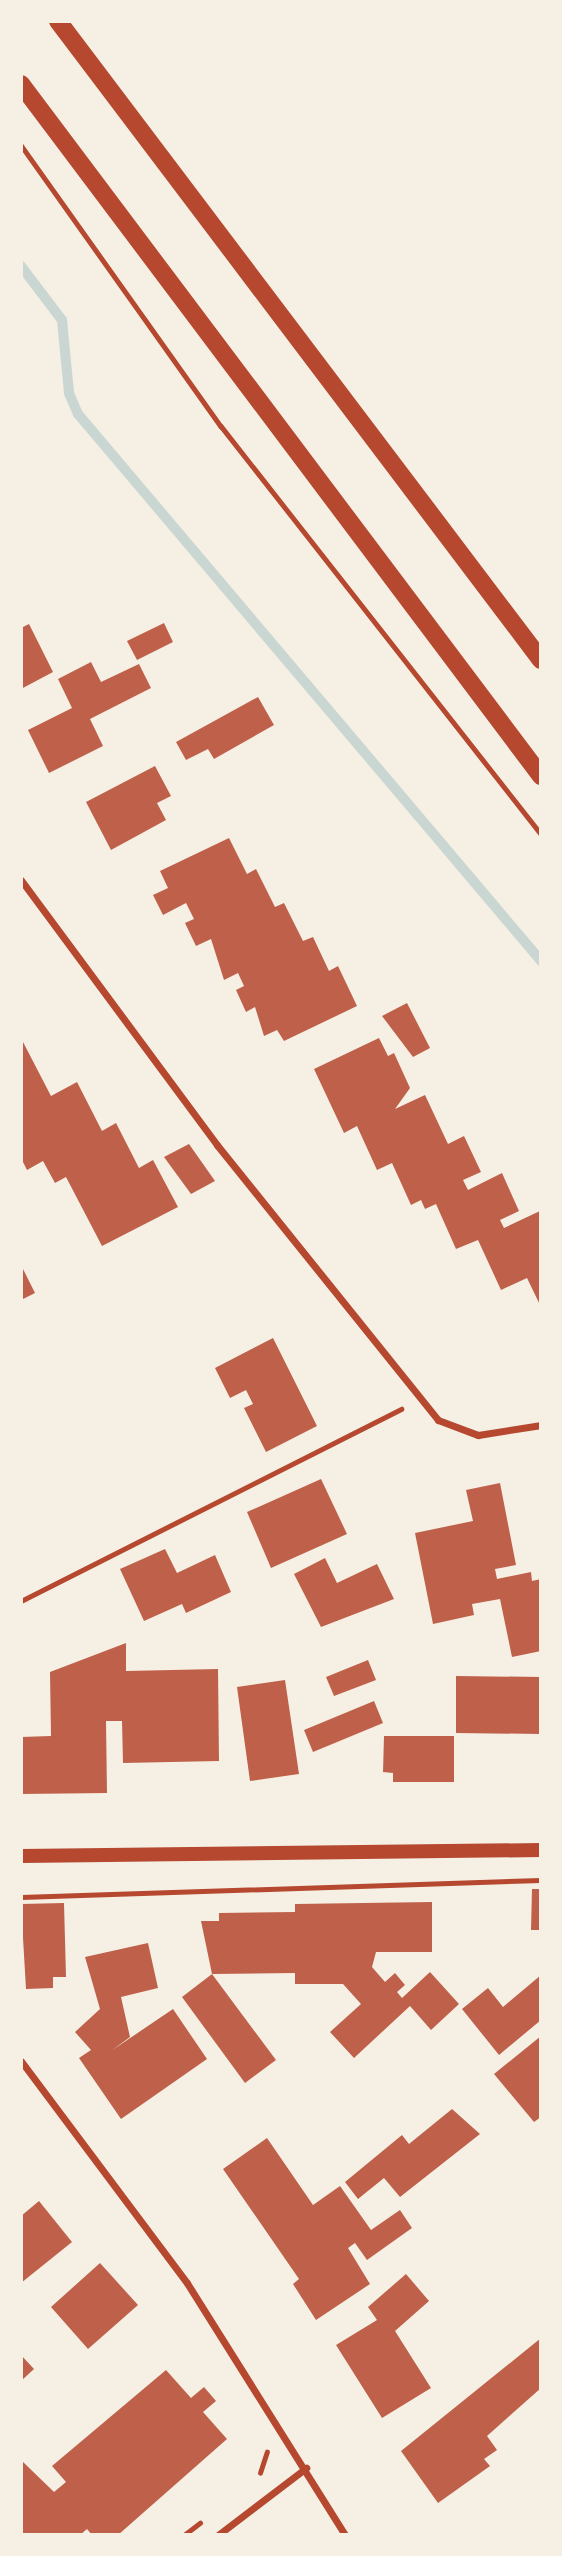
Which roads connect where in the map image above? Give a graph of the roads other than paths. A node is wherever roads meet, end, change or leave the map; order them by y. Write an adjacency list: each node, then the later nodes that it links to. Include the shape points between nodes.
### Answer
1 (58, 21): 3 (main road)
2 (21, 84): 4 (main road)
3 (541, 660)
4 (541, 776)
5 (21, 880): 6 (street, via 217,1145 419,1400 457,1431 503,1434)
6 (541, 1425)
7 (541, 1850): 8 (main road)
8 (21, 1856)
9 (21, 2061): 10 (street, via 187,2283)
10 (306, 2468): 11 (street); 12 (street)
11 (218, 2535)
12 (345, 2535)

